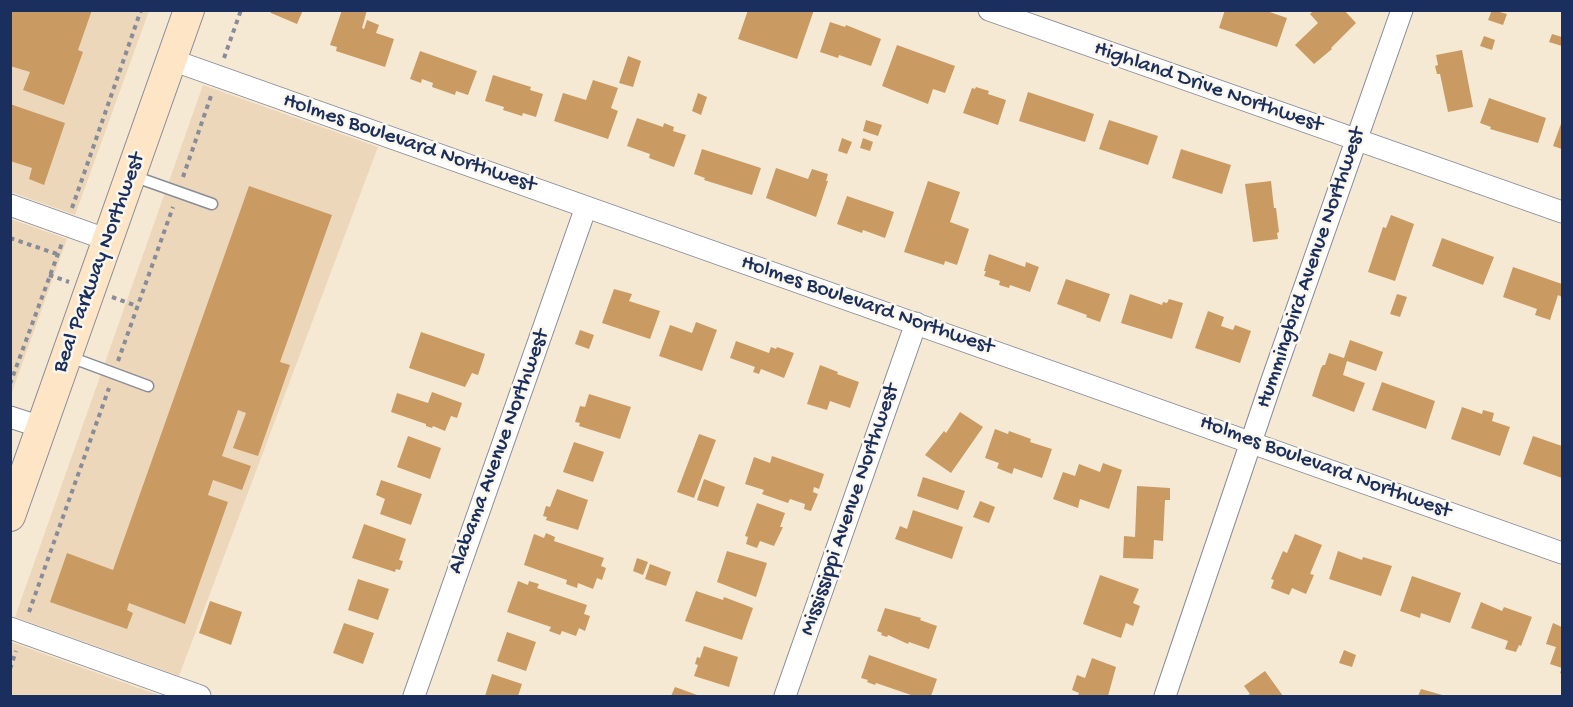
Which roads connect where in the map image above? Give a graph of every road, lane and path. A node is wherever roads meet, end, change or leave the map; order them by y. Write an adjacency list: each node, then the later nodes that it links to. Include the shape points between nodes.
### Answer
1 (141, 10): 15 (path)
2 (189, 10): 6 (main road, Beal Parkway Northwest)
3 (241, 10): 7 (path)
4 (990, 10): 8 (street, Highland Drive Northwest)
5 (1402, 10): 8 (street, Hummingbird Avenue Northwest)
6 (171, 60): 7 (street, Holmes Boulevard Northwest); 9 (main road, Beal Parkway Northwest)
7 (218, 77): 10 (path); 13 (street, Holmes Boulevard Northwest)
8 (1356, 140): 14 (street, Highland Drive Northwest); 26 (street, Hummingbird Avenue Northwest)
9 (131, 176): 10 (lane); 17 (main road, Beal Parkway Northwest)
10 (178, 192): 11 (lane); 21 (path)
11 (212, 204)
12 (10, 205): 15 (street)
13 (586, 207): 19 (street, Holmes Boulevard Northwest); 32 (street, Alabama Avenue Northwest)
14 (1563, 213)
15 (68, 226): 17 (street); 18 (path)
16 (10, 238): 18 (path)
17 (108, 240): 20 (main road, Beal Parkway Northwest)
18 (57, 255): 22 (path)
19 (916, 323): 26 (street, Holmes Boulevard Northwest); 33 (street, Mississippi Avenue Northwest)
20 (67, 356): 21 (lane); 25 (main road, Beal Parkway Northwest)
21 (114, 373): 23 (lane); 29 (path)
22 (10, 384)
23 (148, 386)
24 (10, 417): 25 (street)
25 (41, 427): 27 (main road, Beal Parkway Northwest)
26 (1252, 442): 28 (street, Holmes Boulevard Northwest); 34 (street, Hummingbird Avenue Northwest)
27 (10, 516)
28 (1563, 553)
29 (16, 630): 30 (path); 31 (street)
30 (10, 669)
31 (200, 696)
32 (414, 696)
33 (785, 696)
34 (1165, 696)

